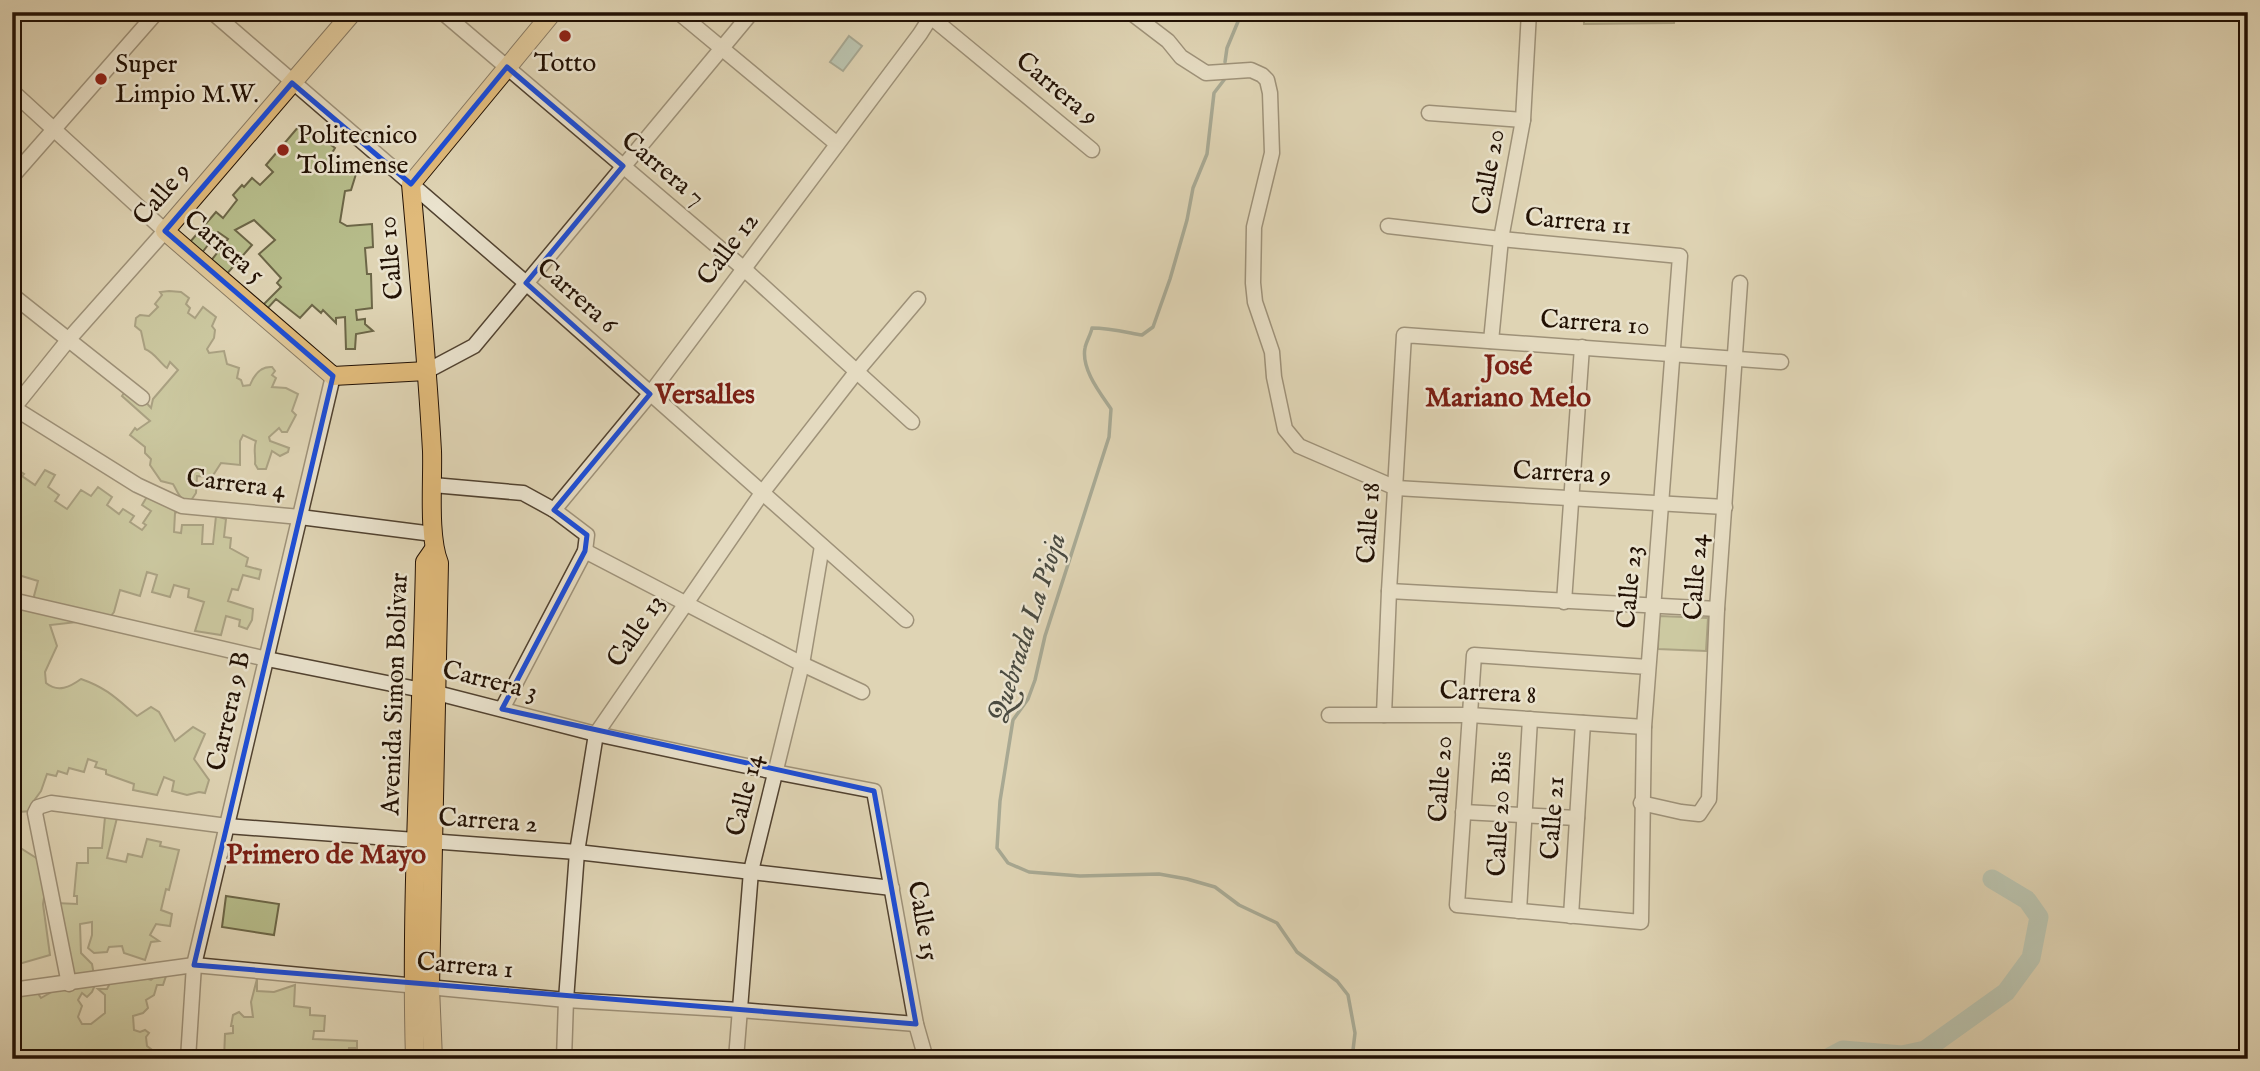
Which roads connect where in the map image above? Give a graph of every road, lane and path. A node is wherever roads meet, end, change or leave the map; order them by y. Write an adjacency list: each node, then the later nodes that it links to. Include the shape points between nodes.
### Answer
1 (157, 12): 17 (street)
2 (212, 12): 13 (street, Carrera 6)
3 (353, 12): 13 (main road, Calle 9)
4 (442, 12): 12 (street, Carrera 7)
5 (553, 12): 12 (main road, Calle 10)
6 (678, 12): 11 (street)
7 (752, 12): 11 (street)
8 (1130, 12): 47 (street, via 1206,73 1251,70 1267,80 1272,153 1254,227 1252,263 1255,302 1272,352 1285,429 1299,446)
9 (1529, 12): 16 (street, Calle 20)
10 (930, 14): 18 (street, Calle 12, via 920,34); 19 (street, Carrera 9)
11 (721, 49): 18 (street); 20 (street)
12 (507, 67): 20 (street, Carrera 7); 22 (main road, Calle 10)
13 (292, 83): 22 (street, Carrera 6); 24 (main road, Calle 9)
14 (12, 91): 17 (street, Carrera 5)
15 (1429, 113): 16 (street)
16 (1523, 120): 25 (street, Calle 20)
17 (52, 130): 21 (street); 24 (street, Carrera 5)
18 (837, 144): 27 (street, Calle 12)
19 (1092, 150)
20 (622, 166): 27 (street, Carrera 7); 28 (street)
21 (12, 177)
22 (411, 184): 28 (street, Carrera 6); 39 (main road, Calle 10)
23 (1388, 226): 25 (street, Carrera 11)
24 (165, 231): 33 (street, Calle 9); 41 (main road, Carrera 5)
25 (1501, 239): 26 (street, Carrera 11); 34 (street, Calle 20)
26 (1679, 256): 36 (street, Calle 23)
27 (743, 268): 40 (street, Carrera 7); 42 (street, Calle 12)
28 (526, 283): 39 (street, via 474,346); 42 (street, Carrera 6)
29 (1740, 283): 37 (street, Calle 24)
30 (12, 295): 33 (street)
31 (918, 299): 40 (street, Calle 13)
32 (1404, 335): 34 (street, Carrera 10); 47 (street, Calle 18)
33 (69, 340): 43 (street); 44 (street, Calle 9)
34 (1491, 341): 35 (street, Carrera 10)
35 (1582, 347): 36 (street, Carrera 10); 49 (street)
36 (1673, 353): 37 (street, Carrera 10); 50 (street, Calle 23)
37 (1735, 359): 38 (street, Carrera 10); 51 (street, Calle 24)
38 (1782, 362)
39 (427, 371): 41 (main road); 46 (main road, Calle 10)
40 (858, 371): 45 (street, Carrera 7); 48 (street, Calle 13)
41 (333, 376): 53 (street, Carrera 9 B)
42 (650, 394): 48 (street, Carrera 6); 52 (street, Calle 12)
43 (142, 398)
44 (13, 409): 53 (street, Carrera 4, via 137,485 182,506)
45 (912, 422)
46 (433, 485): 52 (street, via 523,493); 54 (main road, Calle 10)
47 (1396, 488): 49 (street, Carrera 9); 57 (street, Calle 18)
48 (762, 493): 55 (street, Carrera 6); 60 (street, Calle 13)
49 (1572, 498): 50 (street, Carrera 9); 59 (street)
50 (1662, 502): 51 (street, Carrera 9); 61 (street, Calle 23)
51 (1726, 507): 62 (street, Calle 24)
52 (554, 510): 56 (street, via 587,535)
53 (300, 517): 54 (street, Carrera 4); 64 (street, Carrera 9 B)
54 (434, 542): 67 (main road, Avenida Simon Bolivar, via 425,562)
55 (822, 546): 63 (street, Carrera 6); 65 (street, Calle 14)
56 (585, 551): 60 (street); 69 (street)
57 (1389, 592): 59 (street); 71 (street, Calle 18)
58 (12, 600): 64 (street, Carrera 3)
59 (1564, 602): 61 (street)
60 (684, 603): 65 (street); 76 (street, Calle 13)
61 (1652, 606): 62 (street); 66 (street, Calle 23)
62 (1717, 609): 79 (street, Calle 24, via 1709,799 1699,814)
63 (906, 620)
64 (267, 659): 67 (street, Carrera 3); 83 (street, Carrera 9 B)
65 (803, 664): 68 (street); 77 (street, Calle 14)
66 (1648, 667): 72 (street, Calle 20, via 1474,655); 75 (street, Calle 23)
67 (430, 692): 69 (street, Carrera 3); 84 (main road, Avenida Simon Bolivar)
68 (862, 692)
69 (502, 709): 76 (street, Carrera 3)
70 (1329, 715): 71 (street, Carrera 8)
71 (1384, 715): 72 (street, Carrera 8)
72 (1470, 715): 73 (street, Carrera 8); 80 (street, Calle 20)
73 (1530, 719): 74 (street, Carrera 8); 81 (street, Calle 20 Bis)
74 (1583, 723): 75 (street, Carrera 8); 82 (street, Calle 21)
75 (1644, 727): 79 (street, Calle 23)
76 (596, 734): 77 (street, Carrera 3); 85 (street, Calle 13)
77 (775, 772): 78 (street, Carrera 3); 86 (street, Calle 14)
78 (874, 791): 87 (street, Calle 15)
79 (1642, 803): 89 (street, Calle 23, via 1640,922)
80 (1463, 812): 81 (street); 88 (street, Calle 20, via 1457,905)
81 (1525, 815): 82 (street); 88 (street, Calle 20 Bis)
82 (1577, 818): 89 (street, Calle 21)
83 (227, 826): 84 (street, Carrera 2); 90 (street, Carrera 9 B); 91 (street, Carrera 2, via 51,803 38,807 35,813)
84 (425, 841): 85 (street, Carrera 2); 92 (main road, Avenida Simon Bolivar)
85 (577, 852): 86 (street, Carrera 2); 94 (street, Calle 13)
86 (751, 871): 87 (street, Carrera 2); 95 (street, Calle 14)
87 (892, 888): 96 (street, Calle 15)
88 (1519, 911): 89 (street)
89 (1571, 916)
90 (194, 965): 91 (street, Carrera 1); 92 (street, Carrera 1); 97 (street, Carrera 9 B)
91 (69, 984): 93 (street, Carrera 1)
92 (422, 987): 94 (street, Carrera 1); 98 (main road, Avenida Simon Bolivar); 99 (main road, Avenida Simon Bolivar)
93 (12, 990)
94 (566, 1000): 95 (street, Carrera 1); 100 (street, Calle 13)
95 (740, 1010): 96 (street, Carrera 1); 101 (street, Calle 14)
96 (916, 1024): 102 (street, Calle 15)
97 (188, 1059)
98 (415, 1059)
99 (433, 1059)
100 (564, 1059)
101 (736, 1059)
102 (926, 1059)

